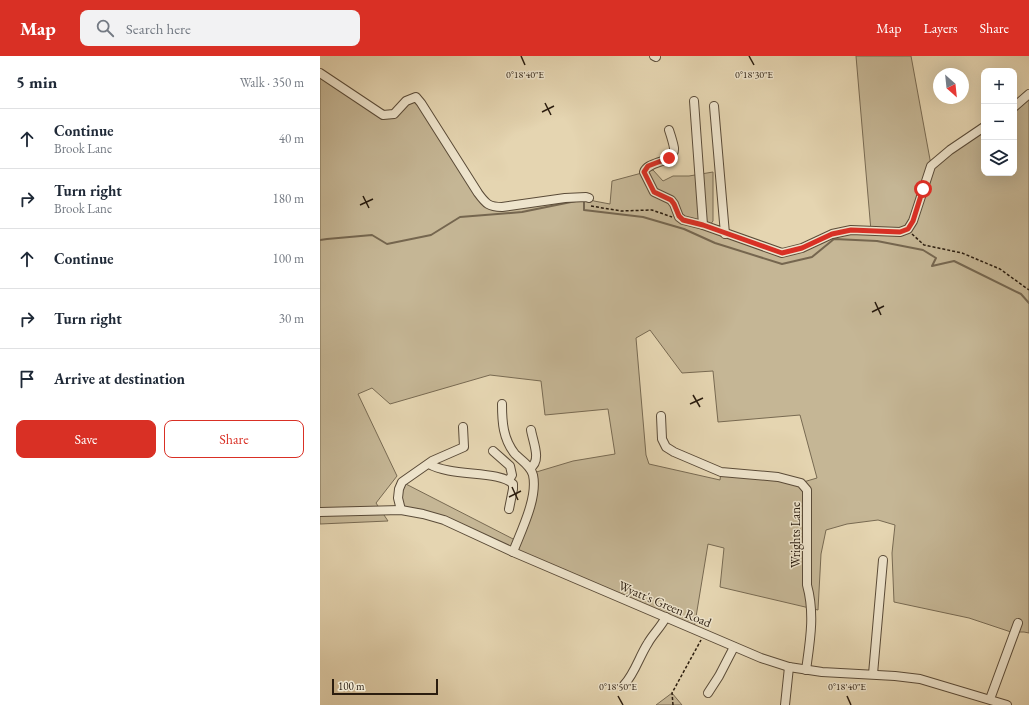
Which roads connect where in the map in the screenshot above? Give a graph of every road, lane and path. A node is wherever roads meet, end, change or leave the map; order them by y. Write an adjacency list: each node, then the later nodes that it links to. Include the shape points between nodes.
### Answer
1 (320, 73): 8 (street, via 383,115 394,114 406,101 416,97 478,193 493,207 565,198)
2 (1029, 94): 4 (street)
3 (694, 101): 10 (street)
4 (1016, 104)
5 (714, 106): 12 (street)
6 (981, 129): 11 (street, via 931,166)
7 (669, 130): 9 (street, via 674,149 672,155 648,166 644,172 654,192 671,200)
8 (589, 198): 9 (path, via 589,206 621,211 652,210)
9 (683, 220): 10 (street)
10 (703, 225): 12 (street)
11 (908, 229): 12 (street, via 900,232 851,230 832,234 802,248 782,253); 13 (path, via 924,245 962,253 1000,269)
12 (725, 234)
13 (1029, 290)
14 (502, 404): 20 (street, via 503,430 512,449)
15 (661, 416): 32 (street, Wrights Lane, via 662,439 674,452 721,472 778,477 801,483 807,490 807,585 812,619)
16 (463, 427): 19 (street, via 464,447)
17 (531, 430): 20 (street, via 537,460)
18 (493, 451): 21 (street, via 510,466 512,475)
19 (429, 464): 21 (street, via 449,472); 23 (street, via 402,482 398,498)
20 (530, 468): 25 (street, via 534,481 532,498)
21 (509, 480): 22 (street, via 513,484)
22 (509, 508)
23 (402, 510): 24 (street, Wyatt's Green Road); 25 (street, Wyatt's Green Road, via 444,520)
24 (320, 512)
25 (513, 552): 27 (street, Wyatt's Green Road)
26 (883, 560): 33 (street)
27 (666, 617): 29 (street, Wyatt's Green Road); 34 (street, via 648,642 632,677)
28 (1018, 623): 36 (street)
29 (703, 633): 30 (street, Wyatt's Green Road); 37 (path, via 672,693)
30 (734, 647): 31 (street, Wyatt's Green Road); 35 (street)
31 (789, 667): 32 (street, Wyatt's Green Road); 38 (street)
32 (806, 670): 33 (street, Wyatt's Green Road)
33 (873, 674): 36 (street, Wyatt's Green Road, via 920,679)
34 (624, 685)
35 (708, 693)
36 (990, 699): 39 (street, Wyatt's Green Road)
37 (673, 705)
38 (785, 705)
39 (1007, 705)

